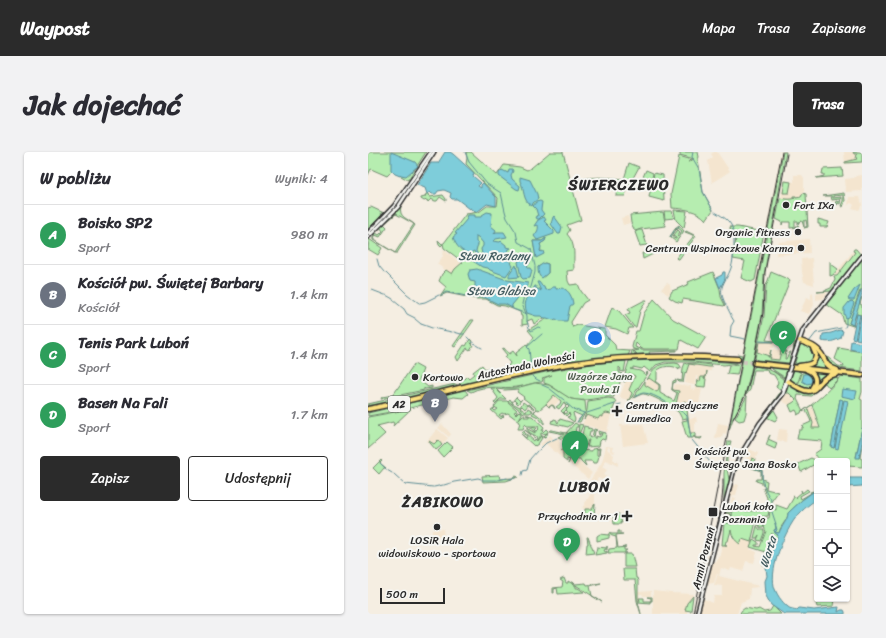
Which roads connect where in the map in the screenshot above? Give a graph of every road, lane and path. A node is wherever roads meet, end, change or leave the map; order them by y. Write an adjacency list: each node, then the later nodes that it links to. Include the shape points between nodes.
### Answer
1 (430, 152): 3 (main road, via 395,205)
2 (434, 152): 3 (main road, via 396,209)
3 (368, 236)
4 (862, 256): 5 (main road, via 817,312)
5 (799, 343): 8 (highway, via 814,349 816,354 814,362); 9 (highway, via 815,347 828,366); 12 (main road, bridge)
6 (738, 360): 14 (highway, Autostrada Wolności / A2, via 662,358 578,364)
7 (755, 362): 8 (highway)
8 (800, 367): 9 (highway); 10 (highway); 12 (highway, via 814,375 816,382 813,387 803,390)
9 (839, 371): 11 (highway)
10 (846, 373): 11 (highway); 12 (highway, via 830,375 808,392)
11 (862, 374)
12 (787, 380): 13 (main road, Armii Poznań); 13 (main road, Armii Poznań, via 784,392)
13 (778, 400): 15 (main road, Armii Poznań, via 757,428 733,472)
14 (368, 410)
15 (697, 614)

